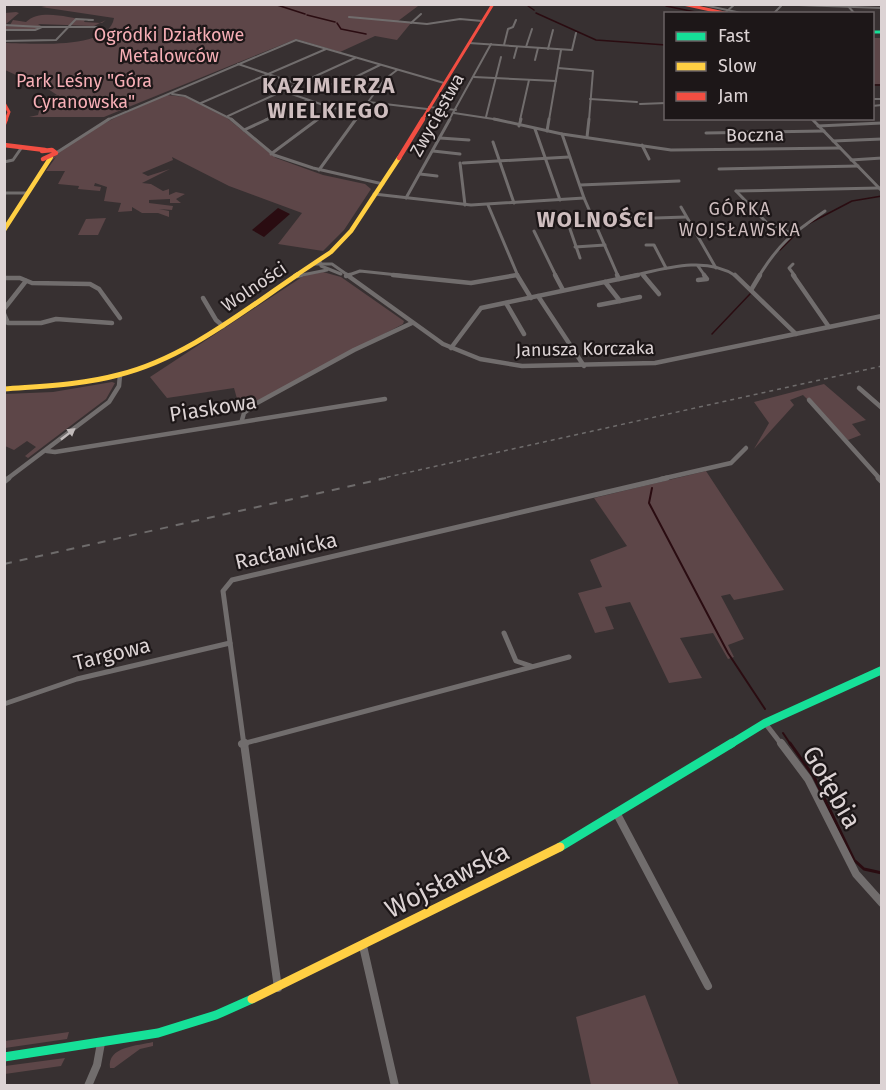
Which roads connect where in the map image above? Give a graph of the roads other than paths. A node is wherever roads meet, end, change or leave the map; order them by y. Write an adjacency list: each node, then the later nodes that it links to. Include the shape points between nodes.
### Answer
1 (493, 4): 18 (main road, Wolności)
2 (683, 4): 11 (main road)
3 (699, 4): 11 (street)
4 (735, 4): 11 (street)
5 (771, 4): 6 (street)
6 (781, 6): 7 (street); 12 (street)
7 (802, 6): 8 (street); 13 (street)
8 (848, 6): 9 (street)
9 (872, 6): 10 (street)
10 (882, 8)
11 (727, 12)
12 (775, 12)
13 (806, 12)
14 (421, 14): 19 (street)
15 (349, 17): 19 (street)
16 (88, 20): 22 (street, via 77,18)
17 (516, 20): 31 (street, via 508,29)
18 (482, 21): 19 (street); 29 (main road, Wolności)
19 (411, 23)
20 (4, 25): 21 (street)
21 (42, 27): 22 (street); 25 (street)
22 (70, 27): 23 (street); 28 (street, via 55,40)
23 (98, 27)
24 (532, 29): 33 (street)
25 (4, 30)
26 (553, 30): 36 (street)
27 (576, 33): 38 (street, via 573,50)
28 (4, 41)
29 (468, 43): 30 (street); 53 (main road, Wolności)
30 (491, 44): 31 (street); 48 (street, Zwycięstwa)
31 (504, 45): 32 (street)
32 (517, 46): 33 (street); 41 (street)
33 (526, 47): 34 (street)
34 (538, 48): 36 (street); 42 (street)
35 (326, 49): 40 (street); 43 (street, via 296,40); 47 (street)
36 (548, 49): 37 (street)
37 (561, 50): 38 (street); 45 (street)
38 (566, 50)
39 (501, 57): 50 (street)
40 (355, 58): 44 (street); 49 (street)
41 (514, 58)
42 (535, 60)
43 (238, 64): 47 (street); 58 (street)
44 (381, 65): 46 (street); 55 (street)
45 (558, 68): 52 (street); 59 (street, via 593,71)
46 (397, 70): 53 (street); 57 (street)
47 (267, 74): 54 (street); 63 (street)
48 (474, 77): 50 (street); 68 (street, Zwycięstwa)
49 (312, 78): 54 (street); 55 (street)
50 (496, 78): 51 (street); 70 (street)
51 (529, 80): 52 (street); 74 (street)
52 (556, 81): 78 (street)
53 (444, 83): 66 (main road, Wolności)
54 (298, 84): 56 (street)
55 (337, 86): 57 (street)
56 (283, 91): 60 (street); 69 (street)
57 (374, 93): 61 (street)
58 (172, 94): 63 (street); 90 (street, via 110,118)
59 (590, 99): 64 (street); 82 (street)
60 (308, 100): 65 (street); 77 (street)
61 (368, 102): 66 (street, Boczna); 67 (street)
62 (4, 103): 73 (main road, via 9,112)
63 (201, 103): 69 (street)
64 (664, 103)
65 (332, 108): 67 (street); 94 (street)
66 (428, 108): 68 (street, Boczna); 111 (main road, Wolności)
67 (362, 111): 107 (street)
68 (455, 111): 70 (street, Boczna); 83 (street, Zwycięstwa)
69 (228, 116): 77 (street)
70 (486, 117): 74 (street, Boczna)
71 (813, 120): 75 (street)
72 (882, 123): 75 (street)
73 (4, 124)
74 (519, 126): 76 (street, Boczna)
75 (818, 126): 79 (street)
76 (536, 129): 78 (street, Boczna); 97 (street)
77 (244, 130): 94 (street)
78 (547, 131): 81 (street, Boczna)
79 (824, 131): 80 (street); 86 (street)
80 (706, 133)
81 (562, 134): 82 (street, Boczna); 98 (street)
82 (587, 137): 89 (street, Boczna)
83 (440, 138): 85 (street); 93 (street, Zwycięstwa)
84 (882, 139): 86 (street)
85 (469, 140)
86 (833, 141): 92 (street)
87 (493, 142): 102 (street)
88 (4, 145): 91 (main road)
89 (642, 145): 92 (street, Boczna, via 671,150); 100 (street)
90 (67, 146): 96 (street)
91 (23, 147): 96 (main road); 103 (street, via 13,160)
92 (840, 148): 101 (street)
93 (433, 151): 95 (street); 108 (street, Zwycięstwa)
94 (271, 154): 107 (street)
95 (460, 154)
96 (48, 155): 115 (main road)
97 (545, 158): 98 (street); 102 (street); 119 (street)
98 (569, 158): 112 (street)
99 (882, 158): 101 (street)
100 (649, 159)
101 (851, 160): 105 (street)
102 (499, 161): 104 (street); 120 (street)
103 (4, 162)
104 (461, 163): 121 (street)
105 (858, 166): 106 (street, Boczna); 113 (street)
106 (719, 169)
107 (319, 170): 111 (street)
108 (420, 174): 109 (street); 117 (street, Zwycięstwa)
109 (437, 176)
110 (679, 181): 112 (street)
111 (381, 184): 116 (main road, Wolności)
112 (580, 184): 118 (street)
113 (880, 190): 130 (street, via 736,191 766,222)
114 (4, 193): 115 (street)
115 (27, 193): 128 (main road)
116 (375, 194): 117 (street); 134 (main road, Wolności)
117 (406, 198): 121 (street)
118 (584, 198): 119 (street); 126 (street)
119 (560, 200): 120 (street)
120 (514, 203): 122 (street)
121 (465, 205): 122 (street)
122 (488, 205): 144 (street)
123 (681, 207): 125 (street)
124 (825, 211): 130 (street)
125 (686, 217): 126 (street); 141 (street)
126 (594, 220): 131 (street)
127 (570, 229): 133 (street)
128 (4, 230)
129 (534, 231): 152 (street)
130 (792, 233): 153 (street, via 774,252)
131 (605, 245): 133 (street); 148 (street)
132 (646, 245): 140 (street, via 654,245)
133 (575, 247): 135 (street)
134 (336, 248): 136 (main road, Wolności); 137 (street)
135 (580, 258)
136 (319, 262): 137 (street); 142 (street, Janusza Korczaka); 145 (main road, Wolności)
137 (332, 264): 146 (street, Janusza Korczaka)
138 (793, 264): 168 (street, via 789,268)
139 (698, 266): 140 (street); 141 (street); 149 (street, via 707,279)
140 (666, 268): 143 (street)
141 (716, 268): 153 (street, via 734,274)
142 (333, 271): 145 (street, Janusza Korczaka, via 316,270); 146 (street, Janusza Korczaka)
143 (643, 274): 148 (street); 154 (street)
144 (517, 275): 146 (street, via 471,283 360,271); 158 (street)
145 (297, 276): 167 (main road, Wolności)
146 (346, 276): 166 (street, Janusza Korczaka)
147 (4, 278): 150 (street)
148 (619, 279): 151 (street)
149 (698, 280)
150 (26, 281): 162 (street); 164 (street, via 94,286)
151 (605, 282): 152 (street); 159 (street)
152 (563, 290): 155 (street)
153 (751, 290): 170 (street)
154 (659, 294)
155 (538, 296): 158 (street); 172 (street)
156 (640, 297): 159 (street)
157 (203, 298): 167 (street)
158 (531, 298): 160 (street)
159 (620, 301): 161 (street)
160 (506, 303): 169 (street); 171 (street, via 476,312)
161 (599, 304)
162 (4, 312): 165 (street, via 8,323 56,319)
163 (882, 316): 168 (street, Janusza Korczaka)
164 (120, 318)
165 (112, 323)
166 (412, 323): 171 (street, Janusza Korczaka); 178 (street, Piaskowa)
167 (223, 326): 173 (main road, Wolności, via 173,355)
168 (829, 327): 170 (street, Janusza Korczaka)
169 (524, 334)
170 (796, 334): 172 (street, Janusza Korczaka, via 655,363)
171 (451, 348): 172 (street, Janusza Korczaka, via 506,364)
172 (584, 366)
173 (122, 374): 174 (main road, Wolności, via 71,384); 183 (street, one-way to 173, via 109,402)
174 (4, 388)
175 (859, 388): 179 (street)
176 (385, 399): 180 (street, Piaskowa)
177 (809, 400): 185 (street)
178 (257, 404): 180 (street); 181 (street, Piaskowa, via 244,413)
179 (882, 408)
180 (256, 418): 181 (street, Piaskowa)
181 (242, 420): 183 (street, Piaskowa)
182 (746, 448): 187 (street, Racławicka, via 730,463 232,580 223,591)
183 (47, 451): 184 (street)
184 (4, 482)
185 (882, 482)
186 (504, 633): 189 (street, via 516,661)
187 (230, 643): 191 (street, Targowa, via 77,679); 193 (street, Racławicka)
188 (569, 657): 189 (street)
189 (532, 666): 193 (street)
190 (882, 670): 192 (main road, Wojsławska)
191 (4, 704)
192 (765, 723): 194 (main road, Wojsławska); 195 (street, Gołębia, via 808,779 856,873)
193 (242, 744): 198 (street, Racławicka)
194 (617, 814): 196 (main road, Wojsławska, via 549,853); 197 (street)
195 (882, 903)
196 (363, 945): 198 (main road, Wojsławska); 202 (street)
197 (708, 986)
198 (278, 988): 199 (main road, Wojsławska, via 189,1024)
199 (101, 1043): 200 (main road, Wojsławska); 201 (street)
200 (4, 1057)
201 (88, 1086)
202 (395, 1086)

